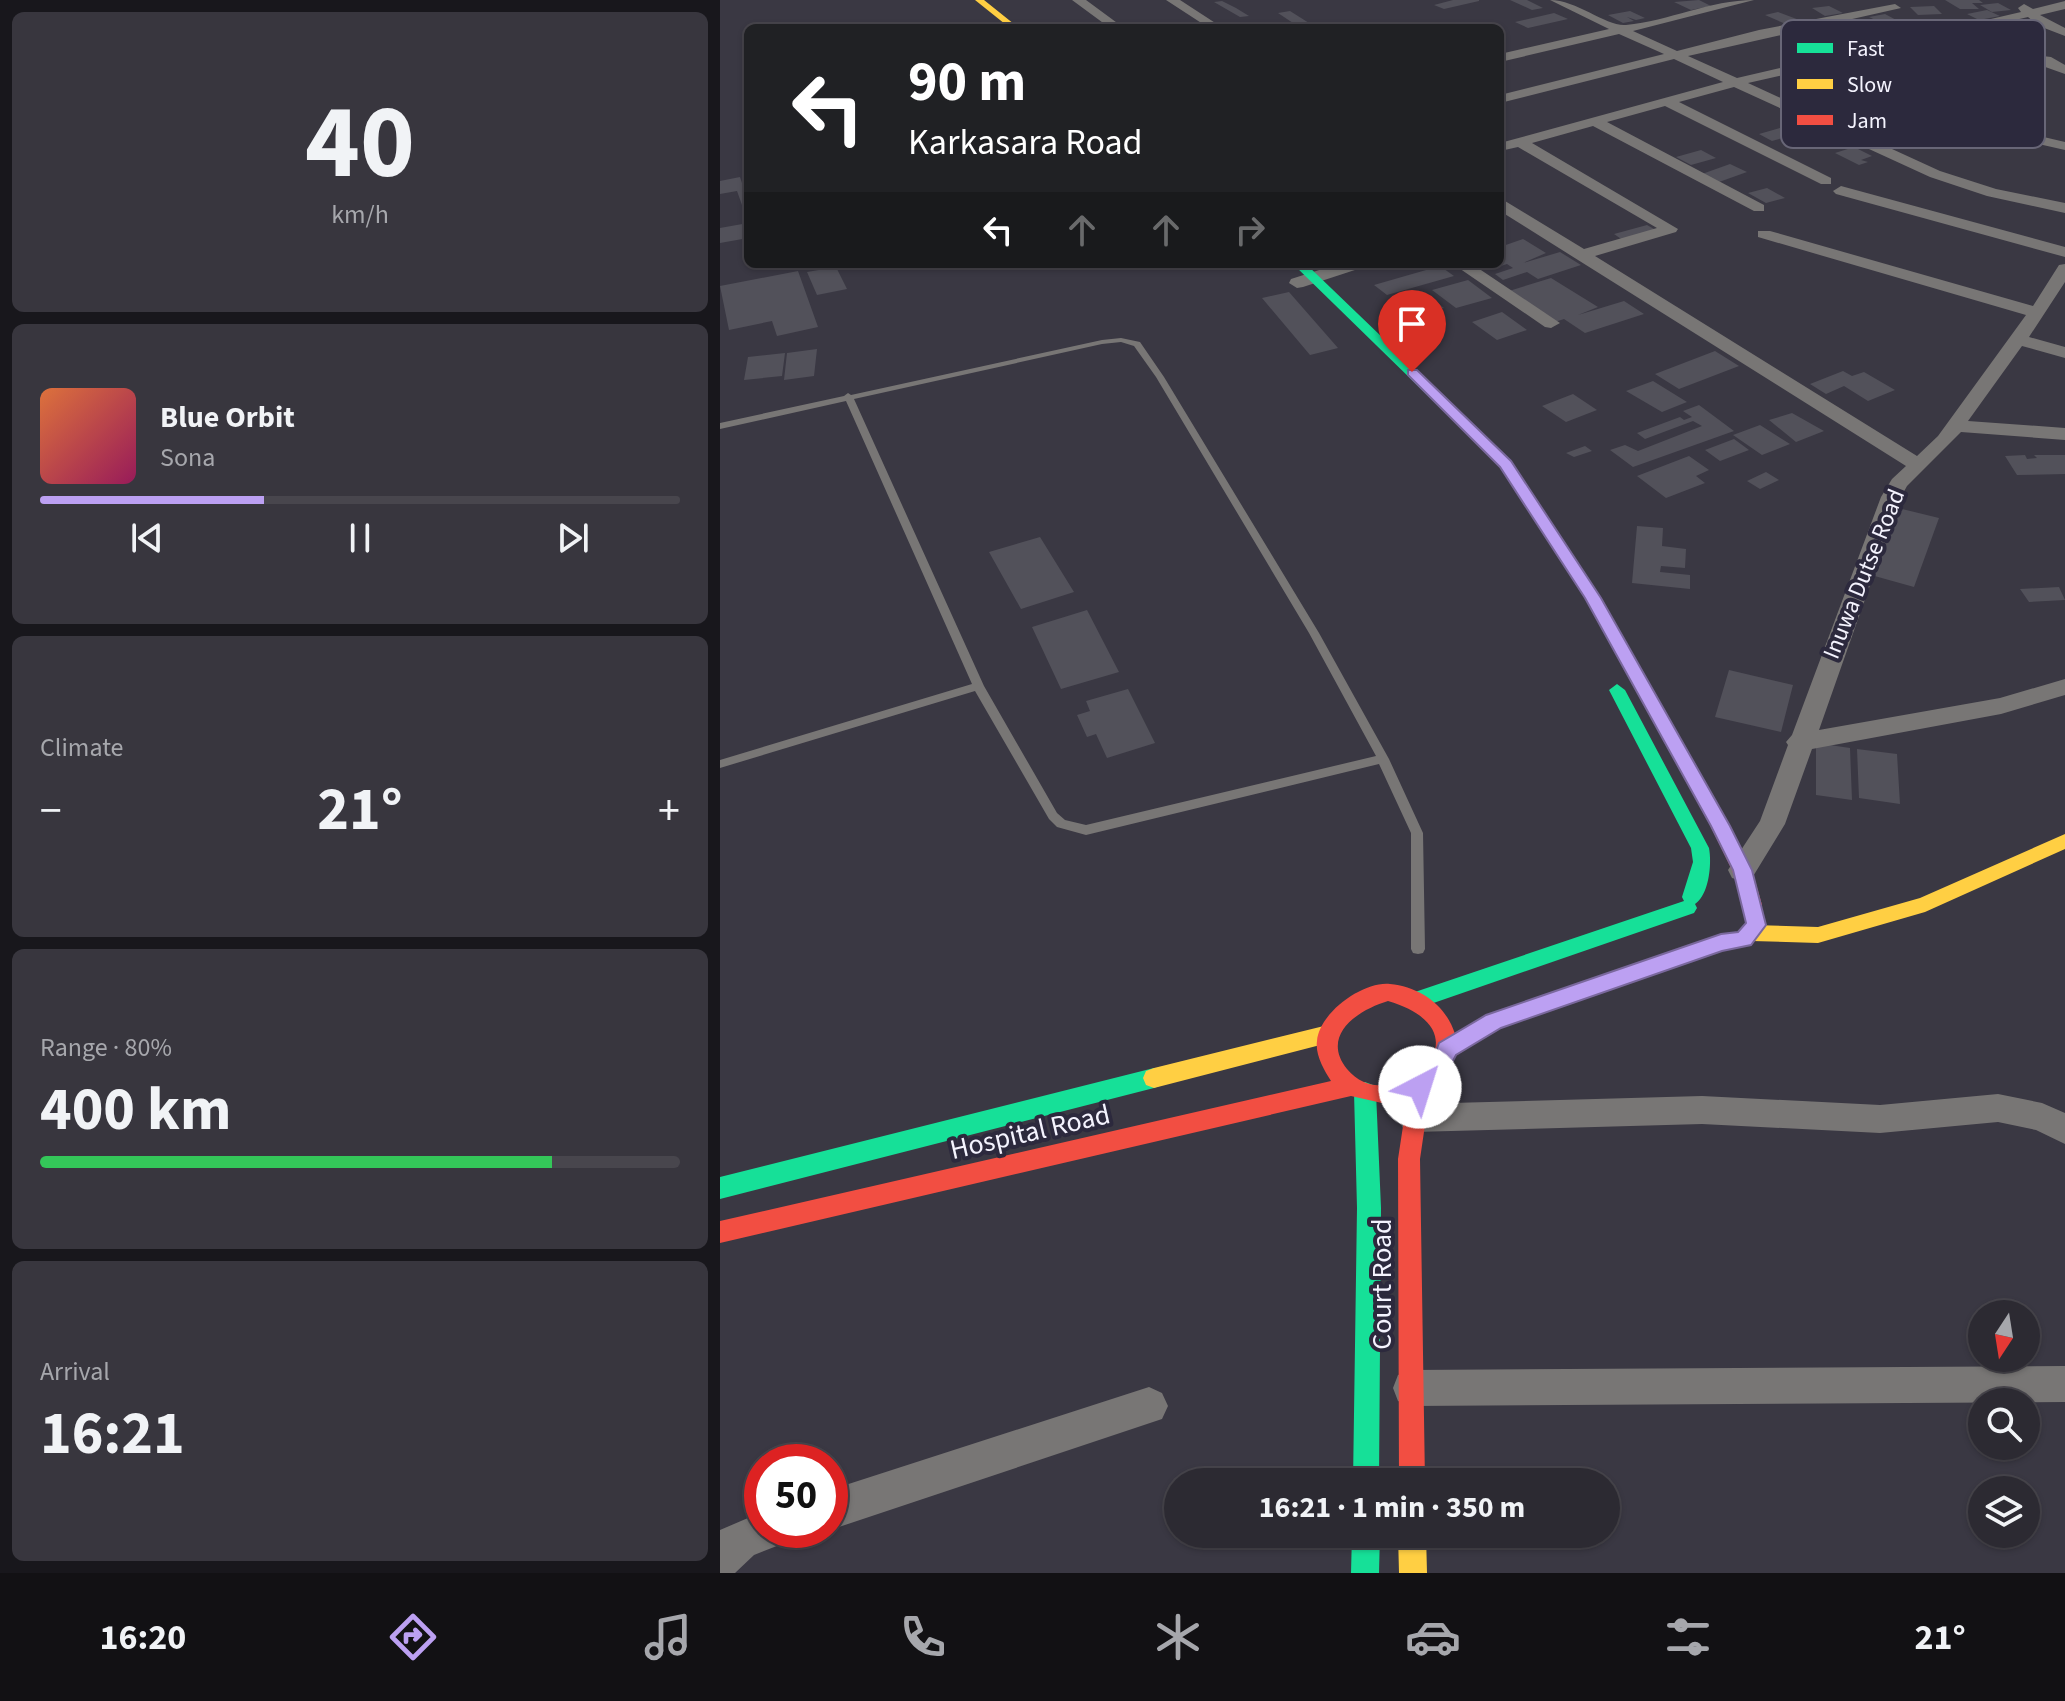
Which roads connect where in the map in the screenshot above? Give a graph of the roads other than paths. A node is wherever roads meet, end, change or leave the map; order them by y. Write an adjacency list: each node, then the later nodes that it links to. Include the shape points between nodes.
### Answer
1 (979, 0): 16 (main road); 17 (main road)
2 (1078, 0): 18 (street)
3 (1172, 0): 19 (street)
4 (1556, 0): 21 (street)
5 (1748, 0): 8 (street)
6 (2016, 0): 12 (street)
7 (1666, 5): 11 (street)
8 (1706, 5): 11 (street); 24 (street)
9 (2065, 5): 12 (street)
10 (1895, 8): 13 (street)
11 (1687, 14): 21 (street)
12 (2032, 14): 14 (street); 15 (street)
13 (1832, 20)
14 (2006, 20)
15 (2039, 20)
16 (995, 24)
17 (1010, 24)
18 (1112, 24)
19 (1211, 24)
20 (2045, 24): 23 (street)
21 (1624, 30): 26 (street); 27 (street)
22 (1781, 30): 24 (street)
23 (2065, 32)
24 (1759, 34): 25 (street); 26 (street)
25 (1781, 44)
26 (1680, 55): 31 (street); 32 (street)
27 (1504, 57)
28 (2045, 60): 29 (street)
29 (2065, 70)
30 (1781, 71): 31 (street)
31 (1737, 82): 33 (street); 34 (street)
32 (1504, 98)
33 (1668, 102): 35 (street); 41 (street)
34 (1781, 102)
35 (1595, 121): 37 (street); 43 (street)
36 (2045, 141): 39 (street)
37 (1520, 142): 38 (street); 48 (street, via 1670,229)
38 (1504, 146)
39 (2065, 146)
40 (1880, 148): 44 (street, via 1992,193)
41 (1826, 181)
42 (1841, 191): 47 (street)
43 (1759, 208)
44 (2065, 208)
45 (1504, 211): 48 (street)
46 (1764, 234): 53 (street)
47 (2065, 252)
48 (1582, 255): 62 (street)
49 (1333, 268): 52 (street)
50 (1467, 268): 54 (street)
51 (2065, 269): 53 (street, Inuwa Dutse Road)
52 (1299, 274): 61 (main road); 70 (main road, via 1506,464 1593,598)
53 (2037, 313): 55 (street, Inuwa Dutse Road)
54 (1551, 323)
55 (2018, 339): 56 (street); 59 (street, Inuwa Dutse Road)
56 (2065, 353)
57 (848, 396): 58 (lane); 64 (lane); 67 (lane, via 1102,342 1137,344 1314,633)
58 (720, 426)
59 (1955, 426): 60 (street); 62 (street, Inuwa Dutse Road)
60 (2065, 434)
61 (1472, 456)
62 (1918, 465): 66 (street, Inuwa Dutse Road, via 1891,497)
63 (1608, 675): 71 (main road, via 1700,848 1702,862)
64 (978, 686): 67 (lane, via 1053,816 1073,828 1086,830); 68 (lane)
65 (2065, 687): 66 (street, via 2001,706)
66 (1799, 742): 70 (street, Inuwa Dutse Road, via 1772,824)
67 (1383, 759): 74 (lane, via 1417,833)
68 (720, 764)
69 (2059, 851): 72 (main road, via 1925,904 1849,926 1804,937)
70 (1729, 883): 71 (main road); 72 (main road, via 1752,905)
71 (1690, 902): 73 (main road, via 1687,918 1694,929); 75 (main road)
72 (1752, 933): 73 (main road)
73 (1721, 942): 77 (main road, via 1518,1011)
74 (1418, 949)
75 (1419, 999): 76 (main road, via 1371,993 1343,1008); 77 (main road, via 1441,1021)
76 (1328, 1034): 78 (main road, via 1331,1063); 81 (main road, Hospital Road)
77 (1447, 1050): 79 (main road)
78 (1359, 1089): 79 (main road); 82 (main road, Hospital Road); 86 (main road, Court Road, via 1369,1208)
79 (1417, 1102): 80 (street, via 1880,1119 1998,1108 2042,1117); 84 (main road, Court Road, via 1409,1159)
80 (2065, 1129)
81 (720, 1188)
82 (720, 1232)
83 (2065, 1384): 84 (street)
84 (1411, 1388): 87 (main road, Court Road)
85 (1149, 1406): 88 (street)
86 (1366, 1468)
87 (1412, 1468)
88 (848, 1504)
89 (744, 1538): 92 (street)
90 (1366, 1548): 93 (main road)
91 (1412, 1548): 94 (main road)
92 (720, 1560)
93 (1365, 1573)
94 (1413, 1573)

